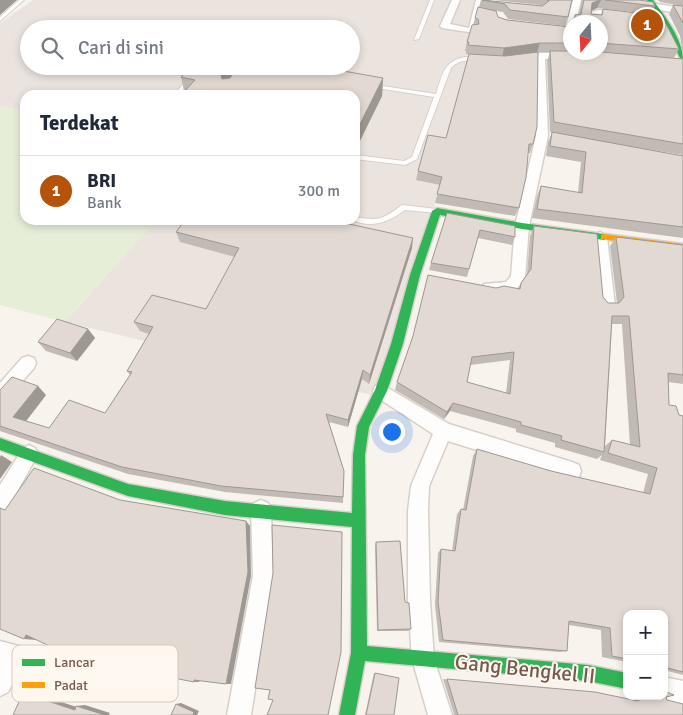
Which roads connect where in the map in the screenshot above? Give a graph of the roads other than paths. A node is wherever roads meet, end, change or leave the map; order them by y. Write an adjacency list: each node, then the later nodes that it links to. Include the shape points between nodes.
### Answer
1 (22, 0): 10 (lane)
2 (432, 0): 19 (lane)
3 (456, 0): 11 (street, via 445,26 471,35)
4 (577, 0): 18 (street, via 570,30)
5 (482, 2): 11 (street)
6 (637, 3): 7 (street)
7 (654, 4): 9 (street); 17 (street)
8 (0, 11): 10 (lane)
9 (683, 11)
10 (9, 12): 16 (lane)
11 (476, 13): 12 (street)
12 (490, 15)
13 (594, 15): 14 (street)
14 (630, 17)
15 (648, 19): 17 (street)
16 (0, 20)
17 (665, 22): 21 (street)
18 (539, 30)
19 (416, 39)
20 (563, 57): 32 (street, via 535,57 546,137)
21 (683, 58)
22 (484, 59): 28 (lane, via 453,62)
23 (670, 63): 24 (street)
24 (683, 64)
25 (194, 75): 27 (lane)
26 (359, 83): 28 (lane)
27 (181, 90)
28 (438, 96): 29 (lane, via 415,158 408,163)
29 (360, 158)
30 (437, 211): 31 (lane, via 404,207 381,223); 32 (street); 38 (street, via 420,276)
31 (360, 220)
32 (522, 226): 33 (street); 35 (street, via 518,278 510,287 493,289)
33 (600, 237): 34 (street); 36 (street)
34 (683, 247)
35 (474, 285)
36 (607, 306)
37 (28, 363): 39 (street)
38 (380, 391): 40 (street); 46 (street, via 363,426 359,455)
39 (0, 395)
40 (444, 432): 43 (street); 49 (street, via 433,450 420,486 419,601)
41 (0, 444): 42 (street)
42 (29, 454): 44 (street); 45 (street, via 128,490 208,505)
43 (572, 471)
44 (0, 503)
45 (262, 510): 46 (street); 54 (street, via 263,576)
46 (360, 521): 47 (street)
47 (359, 653): 49 (street, Gang Bengkel II); 55 (street)
48 (8, 654): 51 (street)
49 (423, 659): 50 (street, Gang Bengkel II, via 588,674); 56 (street)
50 (623, 680)
51 (0, 684)
52 (668, 690): 53 (street)
53 (683, 693)
54 (240, 715)
55 (347, 715)
56 (440, 715)

